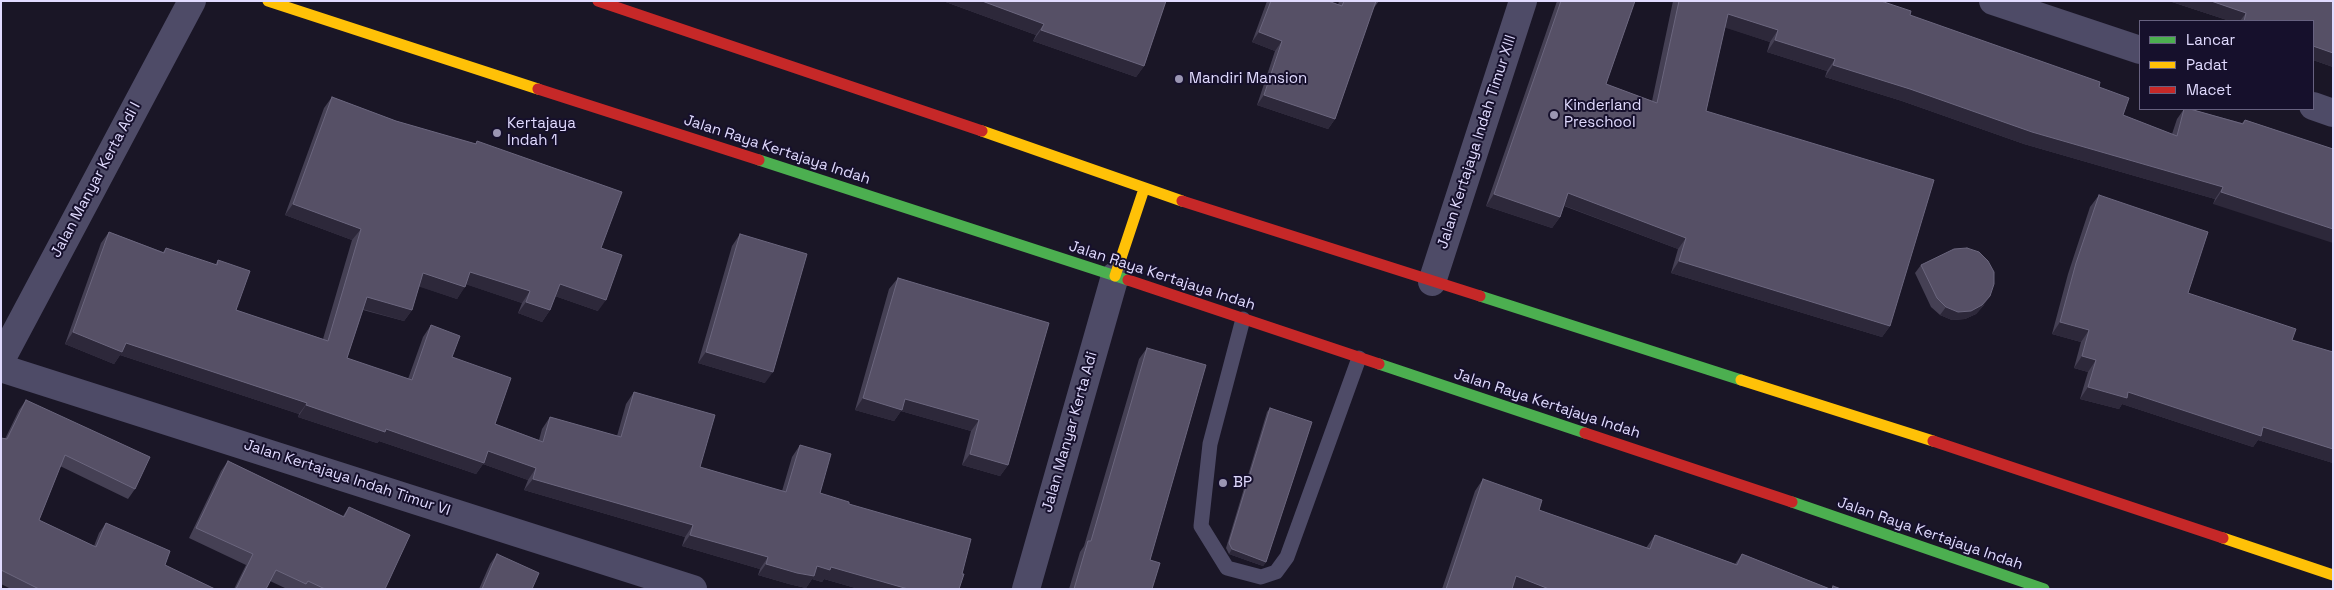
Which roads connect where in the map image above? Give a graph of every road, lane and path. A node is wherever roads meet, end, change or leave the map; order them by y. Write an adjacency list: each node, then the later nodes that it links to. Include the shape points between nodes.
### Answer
1 (192, 1): 14 (street, Jalan Manyar Kerta Adi I)
2 (268, 1): 10 (main road, Jalan Raya Kertajaya Indah)
3 (598, 1): 9 (main road)
4 (1523, 1): 11 (street, Jalan Kertajaya Indah Timur XIII)
5 (1993, 1): 6 (street)
6 (2139, 50)
7 (2314, 106): 8 (street)
8 (2333, 113)
9 (1144, 189): 10 (main road); 11 (main road)
10 (1115, 276): 12 (main road, Jalan Raya Kertajaya Indah); 18 (street, Jalan Manyar Kerta Adi)
11 (1432, 282): 16 (main road, via 1994,461)
12 (1243, 319): 13 (main road, Jalan Raya Kertajaya Indah); 13 (lane, via 1210,444 1201,526 1227,568 1261,576 1276,572 1287,557)
13 (1359, 358): 19 (main road, Jalan Raya Kertajaya Indah, via 1783,498)
14 (1, 360)
15 (1, 368): 17 (street, Jalan Kertajaya Indah Timur VI)
16 (2333, 575)
17 (693, 589)
18 (1026, 589)
19 (2044, 589)

